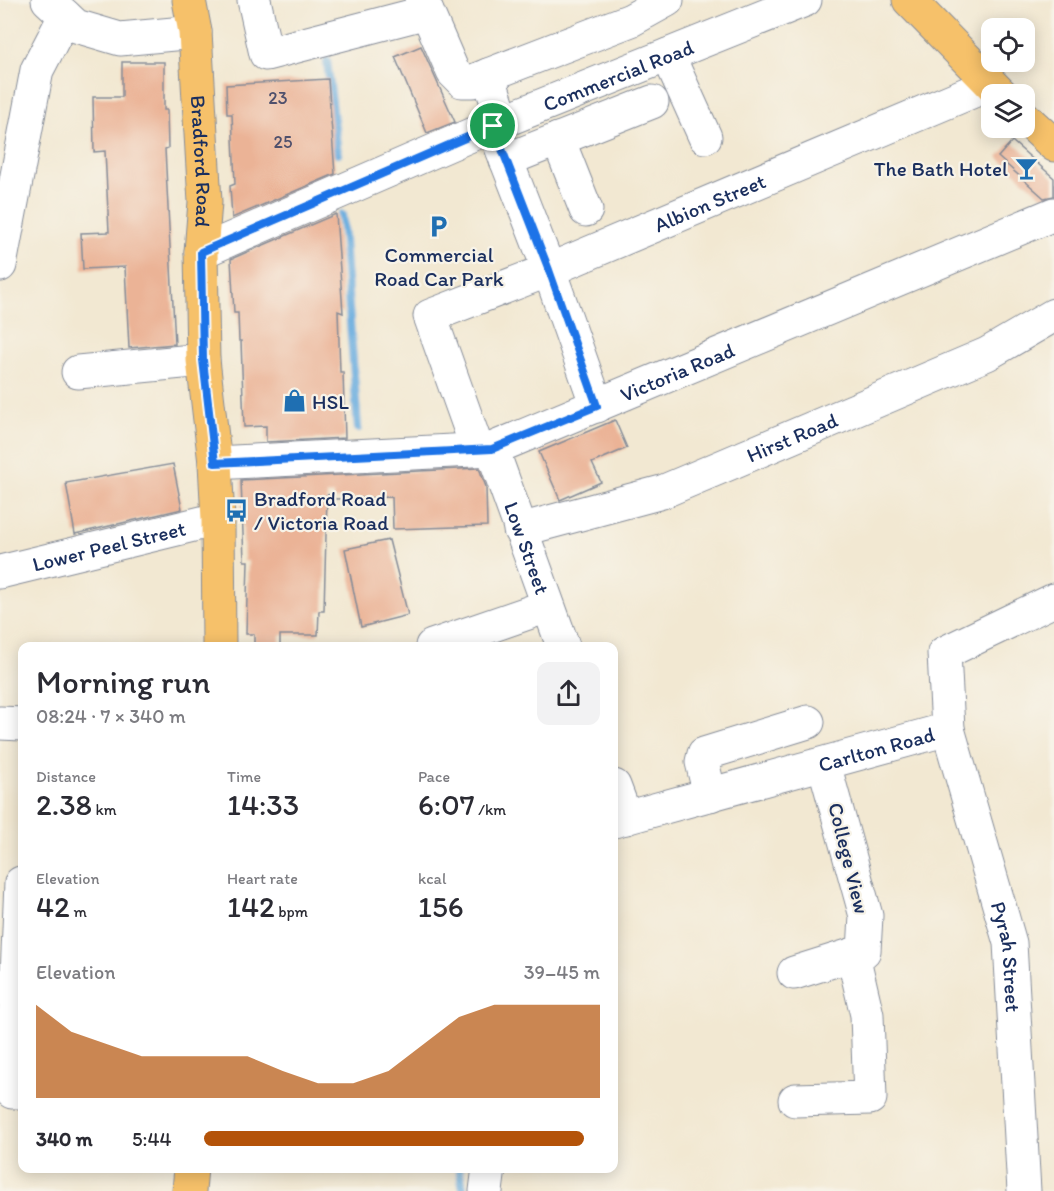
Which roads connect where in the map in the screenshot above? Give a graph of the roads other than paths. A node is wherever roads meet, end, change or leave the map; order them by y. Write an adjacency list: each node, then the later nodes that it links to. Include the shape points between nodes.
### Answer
1 (189, 0): 8 (main road, Bradford Road)
2 (254, 0): 6 (street, via 266,54)
3 (667, 0): 10 (street, via 631,20)
4 (805, 0): 9 (street, Commercial Road)
5 (909, 0): 11 (main road)
6 (424, 6): 10 (street, via 453,72 462,81)
7 (56, 8): 8 (street, via 76,26 120,39); 23 (street, via 37,70)
8 (195, 32): 22 (main road, Bradford Road, via 205,201)
9 (668, 55): 14 (street, Commercial Road); 16 (street)
10 (488, 75): 14 (street)
11 (990, 84)
12 (981, 95): 24 (street, Albion Street)
13 (652, 102): 17 (street)
14 (498, 124): 19 (street); 22 (street, Commercial Road)
15 (1035, 128): 18 (main road)
16 (705, 137)
17 (558, 139): 19 (street); 20 (street)
18 (1054, 146)
19 (506, 160): 24 (street)
20 (586, 210)
21 (1054, 214): 29 (street, Victoria Road)
22 (201, 252): 27 (main road, Bradford Road)
23 (0, 265)
24 (549, 270): 26 (street, Albion Street); 29 (street)
25 (1054, 315): 33 (street, Hirst Road, via 987,354 662,492)
26 (430, 316): 30 (street, Low Street)
27 (203, 360): 28 (street); 31 (main road, Bradford Road)
28 (78, 372)
29 (597, 406): 30 (street, Victoria Road)
30 (484, 449): 31 (street, Victoria Road); 33 (street, Low Street)
31 (215, 463): 32 (main road, Bradford Road)
32 (218, 519): 34 (street, Lower Peel Street); 37 (main road, Bradford Road)
33 (520, 530): 36 (street, Low Street)
34 (0, 572)
35 (1054, 600): 43 (street, Carlton Road, via 944,653)
36 (548, 606): 38 (street); 39 (street, Low Street)
37 (219, 642)
38 (444, 642)
39 (562, 642)
40 (808, 722): 45 (street, via 704,754 702,762)
41 (0, 723): 42 (street)
42 (18, 724)
43 (948, 729): 44 (street, Carlton Road); 56 (street, Pyrah Street, via 1010,943)
44 (824, 764): 45 (street, Carlton Road); 48 (street, College View, via 866,916 864,951)
45 (710, 795): 46 (street, Carlton Road)
46 (620, 820)
47 (15, 883): 50 (street)
48 (853, 955): 49 (street); 51 (street, via 867,1015 870,1098)
49 (794, 973)
50 (17, 1092)
51 (795, 1100)
52 (191, 1173): 54 (main road)
53 (488, 1173): 55 (street)
54 (189, 1191)
55 (486, 1191)
56 (1024, 1191)

